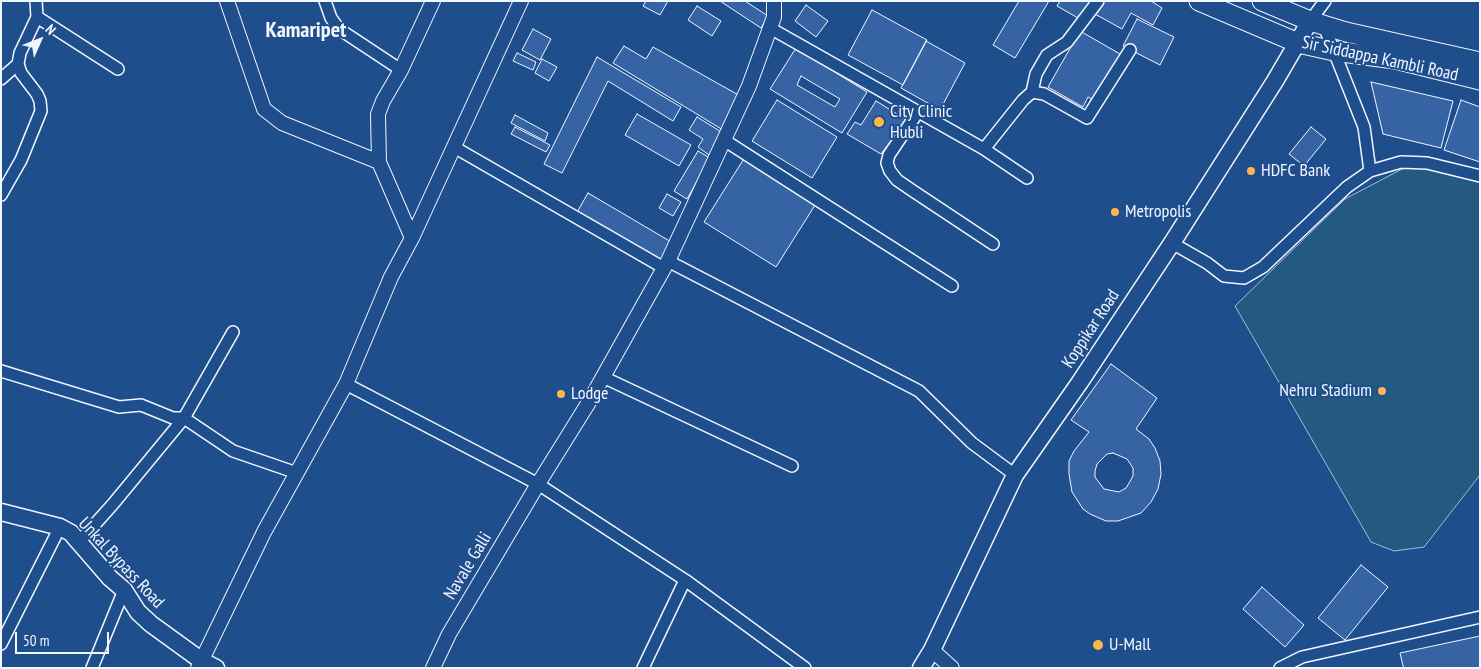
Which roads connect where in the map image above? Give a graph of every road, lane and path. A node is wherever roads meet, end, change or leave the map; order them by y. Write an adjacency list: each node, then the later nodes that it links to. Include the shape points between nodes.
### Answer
1 (36, 1): 11 (street)
2 (227, 1): 28 (street, via 264,109 282,123)
3 (325, 1): 20 (street, via 339,29)
4 (432, 1): 20 (street)
5 (521, 1): 26 (street)
6 (774, 1): 13 (street, Navale Galli)
7 (1098, 1): 23 (street, via 1067,42 1047,55 1036,74)
8 (1199, 1): 14 (highway, Sir Siddappa Kambli Road)
9 (1262, 1): 12 (highway, Sir Siddappa Kambli Road)
10 (1325, 1): 12 (street)
11 (37, 17): 18 (street); 19 (street)
12 (1317, 24): 14 (main road, Koppikar Road); 16 (street); 17 (highway, Sir Siddappa Kambli Road)
13 (770, 28): 24 (street); 25 (street, Navale Galli, via 749,86)
14 (1298, 43): 16 (highway, Sir Siddappa Kambli Road); 34 (main road, Koppikar Road)
15 (1130, 50): 23 (street, via 1087,118 1044,94)
16 (1334, 51): 22 (highway, Sir Siddappa Kambli Road, via 1395,59); 29 (street, via 1364,127)
17 (1480, 62)
18 (18, 64): 21 (street); 32 (street, via 37,94 40,111 21,160)
19 (118, 69)
20 (401, 70): 28 (street, via 378,114)
21 (1, 79)
22 (1480, 80)
23 (1032, 92): 27 (street)
24 (918, 112): 27 (street); 35 (street, via 889,155 890,171 897,180)
25 (724, 140): 36 (street, Navale Galli); 37 (street)
26 (454, 147): 33 (street); 36 (street)
27 (984, 149): 31 (street)
28 (379, 162): 33 (street)
29 (1370, 171): 30 (street, via 1401,162 1427,163); 34 (street, via 1347,187 1262,267 1244,278 1224,276)
30 (1480, 176)
31 (1027, 178)
32 (1, 196)
33 (412, 238): 41 (street, via 391,277)
34 (1172, 243): 45 (main road, Koppikar Road)
35 (994, 244)
36 (666, 265): 40 (street, Navale Galli); 45 (street, via 919,391 972,443)
37 (952, 286)
38 (233, 332): 42 (street)
39 (1, 371): 42 (street, via 119,407 141,405 173,418)
40 (603, 377): 43 (street); 46 (street, Navale Galli)
41 (346, 384): 44 (street); 46 (street)
42 (184, 418): 44 (street, via 232,451); 49 (street)
43 (792, 466)
44 (296, 473): 55 (street, via 264,532)
45 (1016, 475): 54 (main road, Koppikar Road)
46 (538, 484): 50 (street); 57 (street, Navale Galli)
47 (1, 512): 48 (main road, Unkal Bypass Road)
48 (60, 527): 49 (main road, Unkal Bypass Road); 53 (street)
49 (79, 542): 51 (main road, Unkal Bypass Road)
50 (685, 580): 58 (street); 59 (street)
51 (124, 590): 55 (main road, Unkal Bypass Road, via 138,612); 56 (street)
52 (1480, 617): 62 (street, via 1302,657)
53 (1, 644)
54 (932, 650): 60 (main road, Koppikar Road); 61 (street)
55 (205, 665)
56 (92, 668)
57 (433, 668)
58 (643, 668)
59 (805, 668)
60 (921, 668)
61 (952, 668)
62 (1280, 668)

